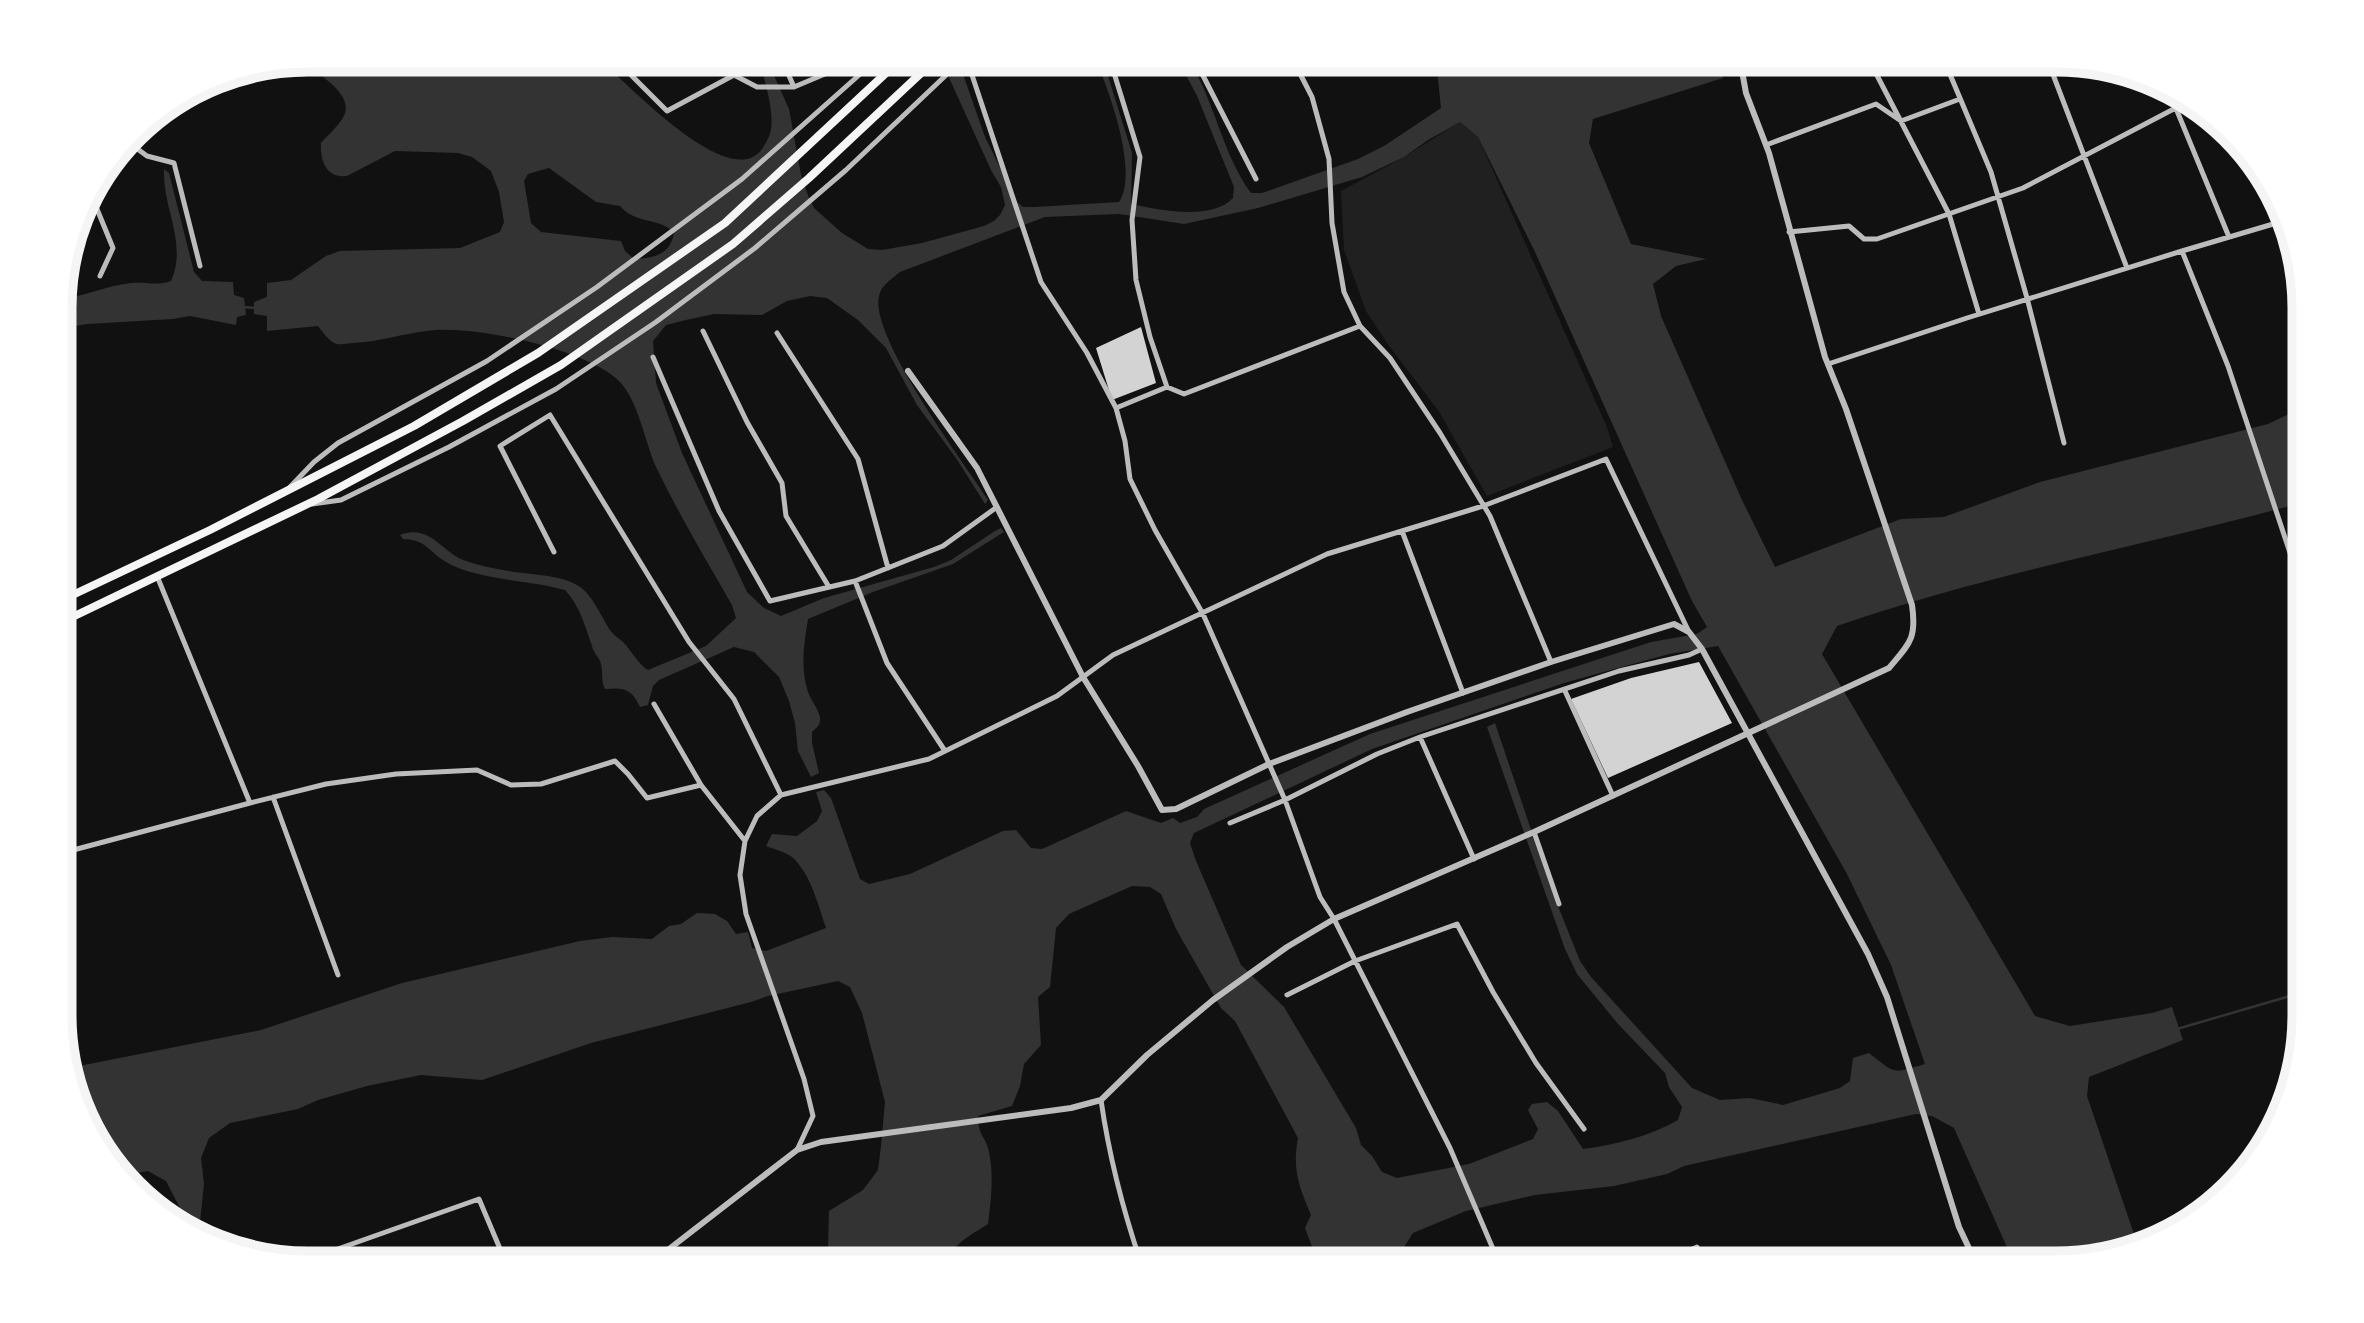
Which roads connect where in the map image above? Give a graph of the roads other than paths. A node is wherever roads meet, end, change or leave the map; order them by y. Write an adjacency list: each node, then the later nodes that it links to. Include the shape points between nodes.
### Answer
1 (628, 72): 17 (street, via 667,110)
2 (726, 72): 17 (street)
3 (787, 72): 18 (street)
4 (830, 72): 18 (street)
5 (862, 72): 49 (street, via 742,179 597,287 486,361 338,443)
6 (887, 72): 49 (main road, via 725,223 538,354 414,426)
7 (922, 72): 50 (main road, via 733,244 561,365)
8 (950, 72): 50 (street, via 755,248 576,376 449,447 341,500)
9 (967, 72): 47 (street, via 1041,282)
10 (1114, 72): 46 (street, via 1140,158 1132,220 1136,279)
11 (1201, 72): 27 (street)
12 (1299, 72): 40 (street, via 1312,97 1329,159 1332,223 1344,292)
13 (1742, 72): 24 (street)
14 (1875, 72): 23 (street)
15 (1949, 72): 19 (street)
16 (2052, 72): 26 (street)
17 (733, 75): 18 (street, via 757,87)
18 (794, 87)
19 (1960, 99): 23 (street); 28 (street)
20 (2174, 103): 22 (street)
21 (2179, 106): 22 (street)
22 (2176, 108): 26 (street); 33 (street)
23 (1901, 121): 24 (street, via 1876,104); 30 (street)
24 (1766, 145): 32 (street)
25 (135, 147): 35 (street, via 146,156 174,163)
26 (2084, 157): 28 (street); 36 (street)
27 (1256, 178)
28 (1997, 197): 30 (street); 38 (street)
29 (96, 205): 37 (street, via 113,248)
30 (1949, 214): 32 (street, via 1877,239 1864,239 1849,226); 39 (street)
31 (2276, 223): 33 (street)
32 (1790, 232): 44 (street)
33 (2230, 237): 34 (street)
34 (2182, 251): 36 (street); 55 (street, via 2228,366)
35 (200, 266)
36 (2127, 268): 38 (street)
37 (100, 275)
38 (2027, 299): 39 (street); 48 (street)
39 (1979, 314): 44 (street)
40 (1360, 326): 46 (street, via 1184,394); 51 (street, via 1390,358)
41 (703, 331): 59 (street, via 782,483 786,516)
42 (777, 333): 56 (street, via 859,459)
43 (653, 357): 59 (street, via 719,511 770,601)
44 (1828, 364): 75 (street, via 1912,605 1913,640 1889,668)
45 (908, 371): 52 (street, via 977,468)
46 (1167, 387): 47 (street)
47 (1116, 408): 61 (street, via 1130,479)
48 (2064, 443)
49 (288, 490): 60 (main road)
50 (305, 505): 57 (main road)
51 (1483, 506): 53 (street); 63 (street, via 1606,459); 65 (street)
52 (998, 507): 56 (street, via 943,546); 66 (street)
53 (1402, 531): 61 (street, via 1327,554); 68 (street)
54 (554, 552): 74 (street, via 500,446 550,415 689,642 734,699)
55 (2292, 559)
56 (888, 568): 58 (street)
57 (157, 576): 62 (main road); 78 (street)
58 (855, 581): 59 (street); 71 (street, via 887,663)
59 (829, 587)
60 (72, 595)
61 (1203, 614): 66 (street, via 1113,655); 72 (street)
62 (72, 617)
63 (1689, 632): 64 (street); 65 (street, via 1674,624)
64 (1702, 649): 67 (street); 97 (street, via 1868,954 1887,997)
65 (1551, 662): 68 (street)
66 (1083, 677): 71 (street, via 1057,696); 72 (street, via 1162,810 1176,809)
67 (1565, 691): 70 (street); 75 (street)
68 (1463, 693): 72 (street)
69 (654, 704): 73 (street)
70 (1420, 737): 77 (street); 83 (street)
71 (945, 751): 74 (street, via 929,759)
72 (1270, 764): 77 (street)
73 (701, 785): 76 (street, via 647,798 615,761 541,784 511,785 477,770 326,784); 81 (street)
74 (781, 795): 81 (street, via 757,816)
75 (1613, 796): 80 (street)
76 (273, 797): 78 (street); 87 (street)
77 (1285, 799): 79 (street); 85 (street, via 1320,897)
78 (250, 803): 82 (street)
79 (1230, 823)
80 (1534, 832): 83 (street); 84 (street)
81 (745, 841): 91 (street, via 740,875 746,914 813,1116)
82 (72, 850)
83 (1474, 859): 85 (street)
84 (1559, 904)
85 (1334, 919): 86 (street); 89 (street, via 1213,1000)
86 (1355, 961): 88 (street); 90 (street, via 1457,924 1536,1063); 96 (street, via 1457,1164)
87 (338, 975)
88 (1287, 995)
89 (1101, 1100): 91 (street, via 821,1142); 95 (street, via 1107,1141)
90 (1584, 1129)
91 (797, 1150): 94 (street)
92 (332, 1251): 93 (street, via 479,1199)
93 (501, 1251)
94 (667, 1251)
95 (1137, 1251)
96 (1494, 1251)
97 (1970, 1251)

